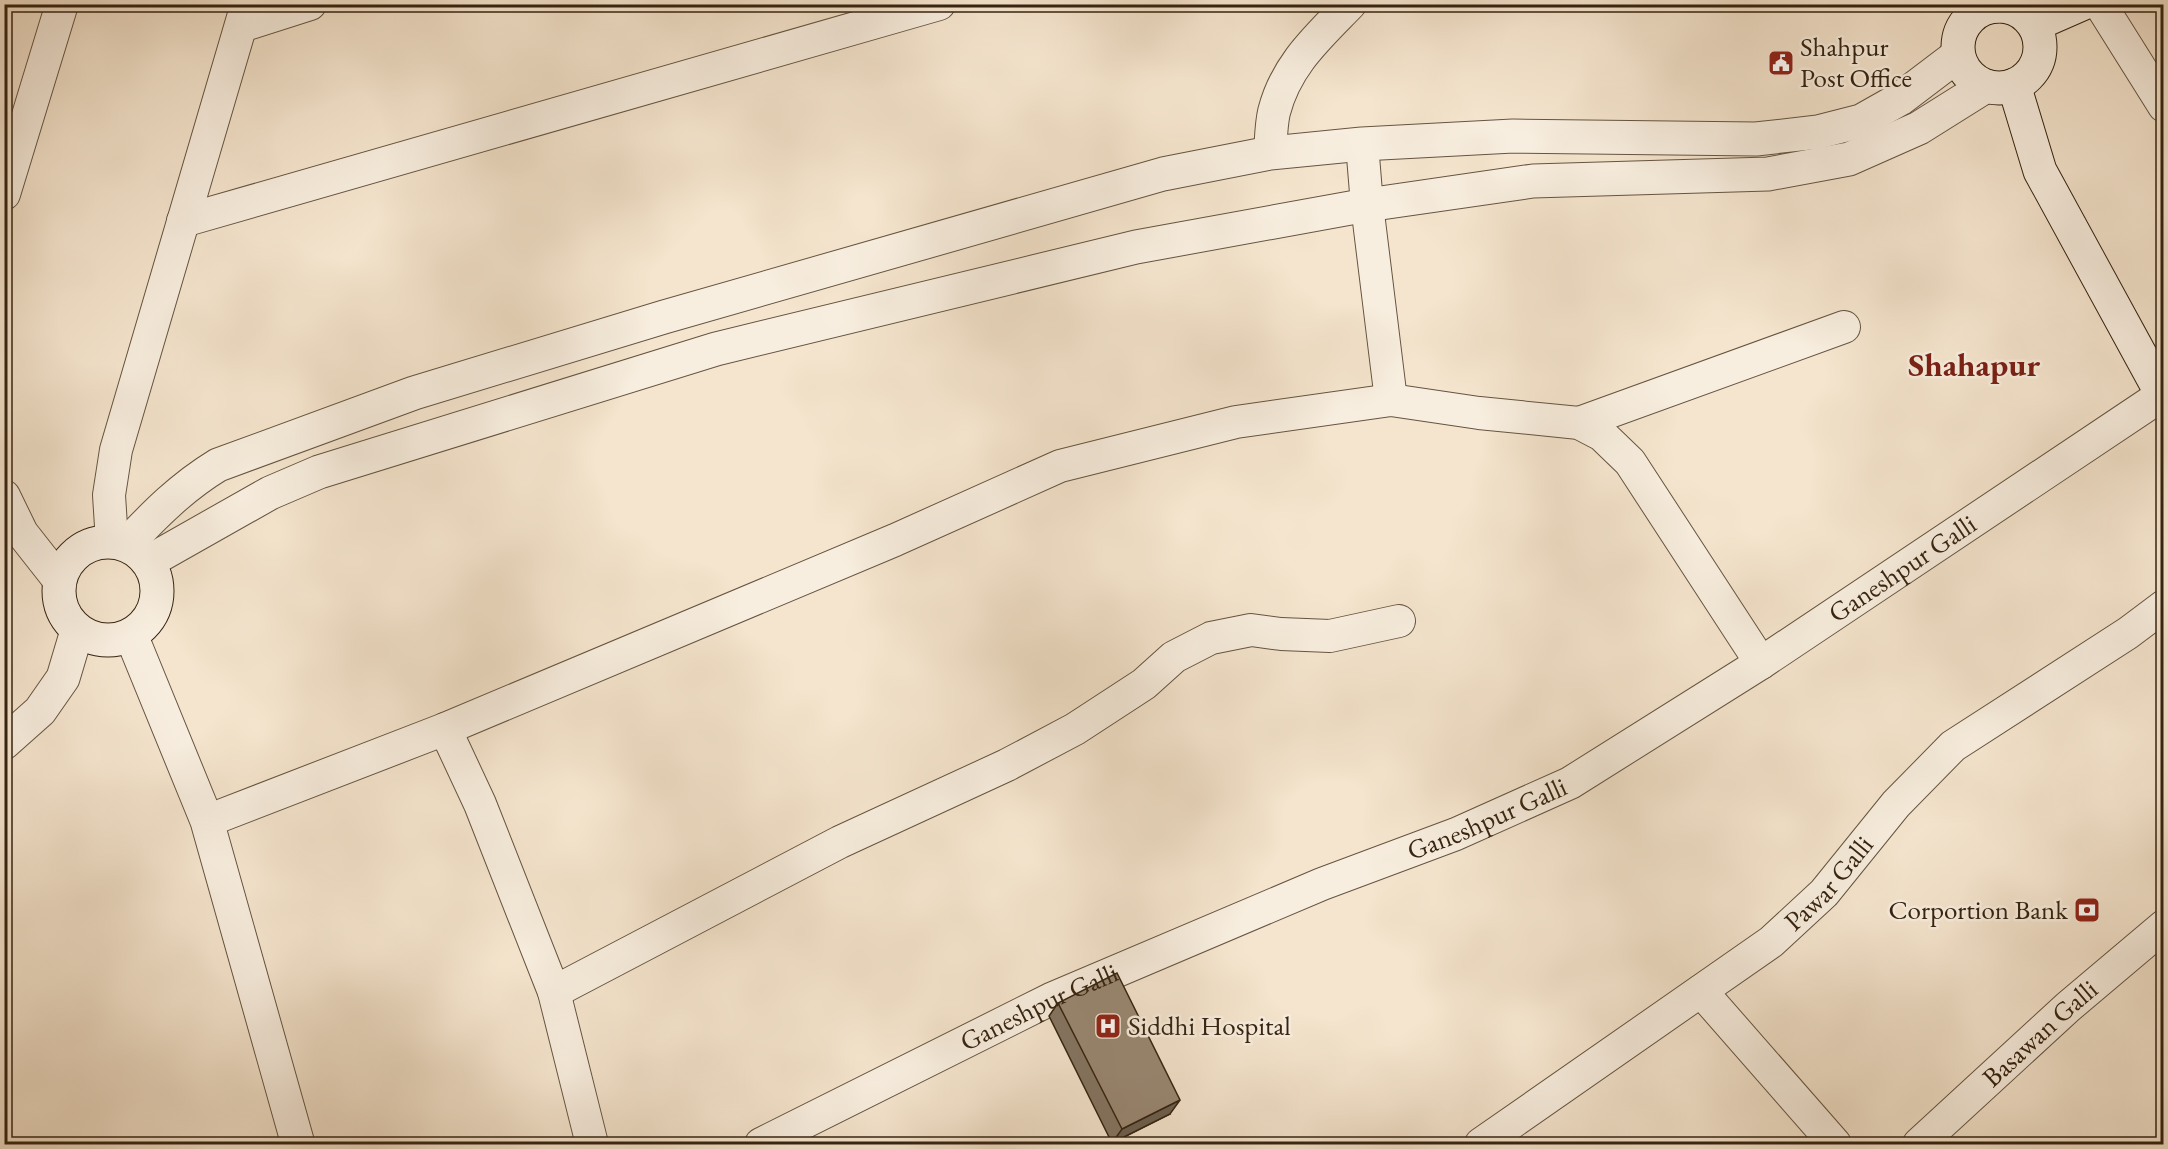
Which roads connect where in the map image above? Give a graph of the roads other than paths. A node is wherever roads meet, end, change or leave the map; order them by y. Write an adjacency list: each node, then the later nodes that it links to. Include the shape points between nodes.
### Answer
1 (62, 4): 15 (street)
2 (310, 4): 8 (street)
3 (939, 4): 17 (street)
4 (1350, 4): 14 (street, via 1298,58 1282,87 1273,113)
5 (2082, 4): 9 (street)
6 (2100, 4): 12 (street)
7 (1981, 8): 9 (street, via 2012,8); 10 (street, via 1962,27)
8 (244, 15): 17 (street)
9 (2034, 25): 11 (street, via 2039,38 2035,66 2026,77)
10 (1958, 55): 11 (street, via 1973,79); 13 (street, via 1900,99 1861,121 1818,132 1756,139 1513,136)
11 (2000, 85): 16 (street, via 1850,159 1768,174 1533,181); 19 (street, via 2040,171)
12 (2163, 106)
13 (1362, 144): 14 (street); 16 (street)
14 (1270, 153): 23 (street, via 1163,174 414,393 218,465 190,482 160,508)
15 (4, 194)
16 (1367, 205): 20 (street); 23 (street, via 1136,246 716,349 319,472)
17 (183, 221): 23 (street, via 116,450 110,495)
18 (1844, 327): 21 (street)
19 (2162, 397): 29 (street, Ganeshpur Galli)
20 (1391, 400): 21 (street); 30 (street, via 1236,422 1060,466 895,540)
21 (1579, 423): 29 (street, via 1602,435 1630,462)
22 (4, 496): 24 (street, via 22,532)
23 (129, 550): 24 (street, via 85,547 64,567); 28 (street, via 154,575 156,602 142,627)
24 (59, 580): 27 (street, via 61,608)
25 (2163, 606): 34 (street, Pawar Galli, via 1953,747 1896,804 1824,893 1771,942)
26 (1399, 621): 35 (street, via 1330,636 1251,630 1211,638 1174,657 1144,684 1075,729 840,842)
27 (77, 631): 28 (street, via 103,641); 31 (street, via 63,678 40,711)
28 (131, 635): 32 (street)
29 (1761, 663): 38 (street, Ganeshpur Galli, via 1570,783 1456,834 1322,884 1052,999)
30 (445, 729): 32 (street); 35 (street, via 480,804)
31 (4, 743)
32 (207, 821): 36 (street)
33 (2163, 926): 41 (street, Basawan Galli)
34 (1701, 991): 39 (street, Pawar Galli); 40 (street)
35 (554, 992): 37 (street)
36 (298, 1144)
37 (592, 1144)
38 (761, 1144)
39 (1481, 1144)
40 (1835, 1144)
41 (1919, 1144)

